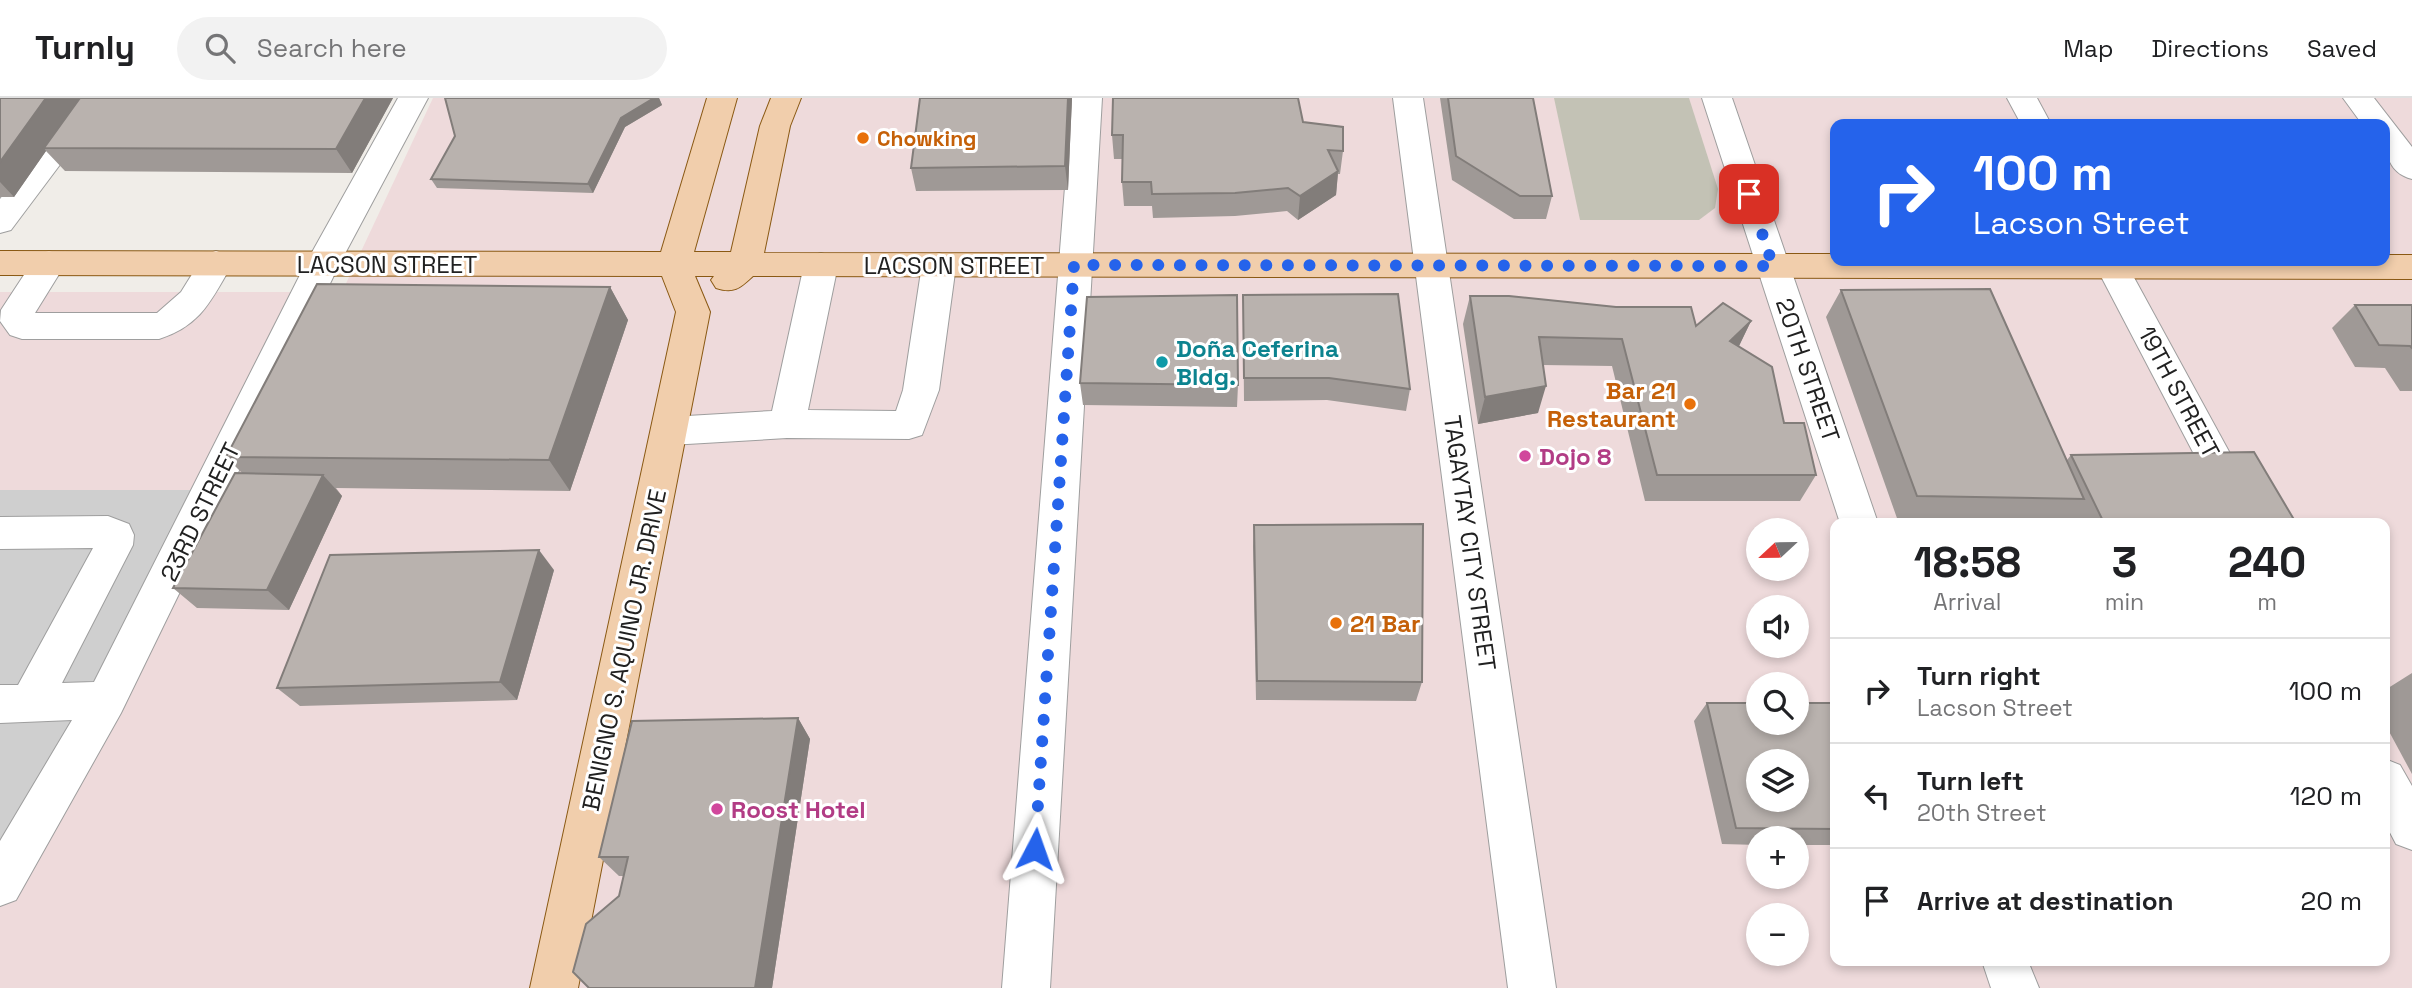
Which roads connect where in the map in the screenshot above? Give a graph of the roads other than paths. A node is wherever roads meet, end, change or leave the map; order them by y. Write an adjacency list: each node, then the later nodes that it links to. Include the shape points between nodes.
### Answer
1 (95, 98): 14 (street)
2 (413, 98): 18 (street, 23RD STREET)
3 (722, 98): 19 (main road)
4 (786, 98): 20 (main road, via 775,126)
5 (1087, 98): 23 (street)
6 (1408, 98): 24 (street, TAGAYTAY CITY STREET)
7 (1717, 98): 25 (street, 20TH STREET)
8 (2022, 98): 10 (street)
9 (2358, 98): 11 (street)
10 (2033, 119)
11 (2374, 119)
12 (2390, 140): 13 (street)
13 (2412, 169)
14 (0, 222)
15 (0, 263): 16 (main road, LACSON STREET)
16 (49, 263): 17 (main road, LACSON STREET); 17 (street, via 18,310 17,321 22,326 172,323 183,316)
17 (216, 263): 18 (main road, LACSON STREET)
18 (323, 264): 19 (main road, LACSON STREET); 36 (street, 23RD STREET)
19 (674, 264): 20 (main road, LACSON STREET); 30 (main road)
20 (745, 264): 21 (main road, LACSON STREET); 30 (main road)
21 (821, 265): 22 (main road, LACSON STREET); 31 (street)
22 (939, 265): 23 (main road, LACSON STREET); 31 (street, via 920,390 909,425)
23 (1074, 265): 24 (main road, LACSON STREET); 43 (street)
24 (1432, 266): 25 (main road, LACSON STREET); 44 (street, TAGAYTAY CITY STREET)
25 (1773, 266): 26 (main road, LACSON STREET); 33 (street, 20TH STREET)
26 (1830, 266)
27 (2111, 266): 34 (street, 19TH STREET)
28 (2311, 266): 29 (main road, LACSON STREET)
29 (2412, 267)
30 (693, 312): 32 (main road, BENIGNO S. AQUINO JR. DRIVE)
31 (787, 424): 32 (street)
32 (670, 431): 42 (main road, BENIGNO S. AQUINO JR. DRIVE)
33 (1857, 518)
34 (2246, 518)
35 (0, 533): 37 (street, via 115,535 114,545)
36 (106, 700): 37 (street); 40 (street, 23RD STREET)
37 (15, 704)
38 (2390, 788): 39 (street)
39 (2412, 829)
40 (0, 884)
41 (2008, 966): 45 (street)
42 (554, 988)
43 (1026, 988)
44 (1532, 988)
45 (2015, 988)

